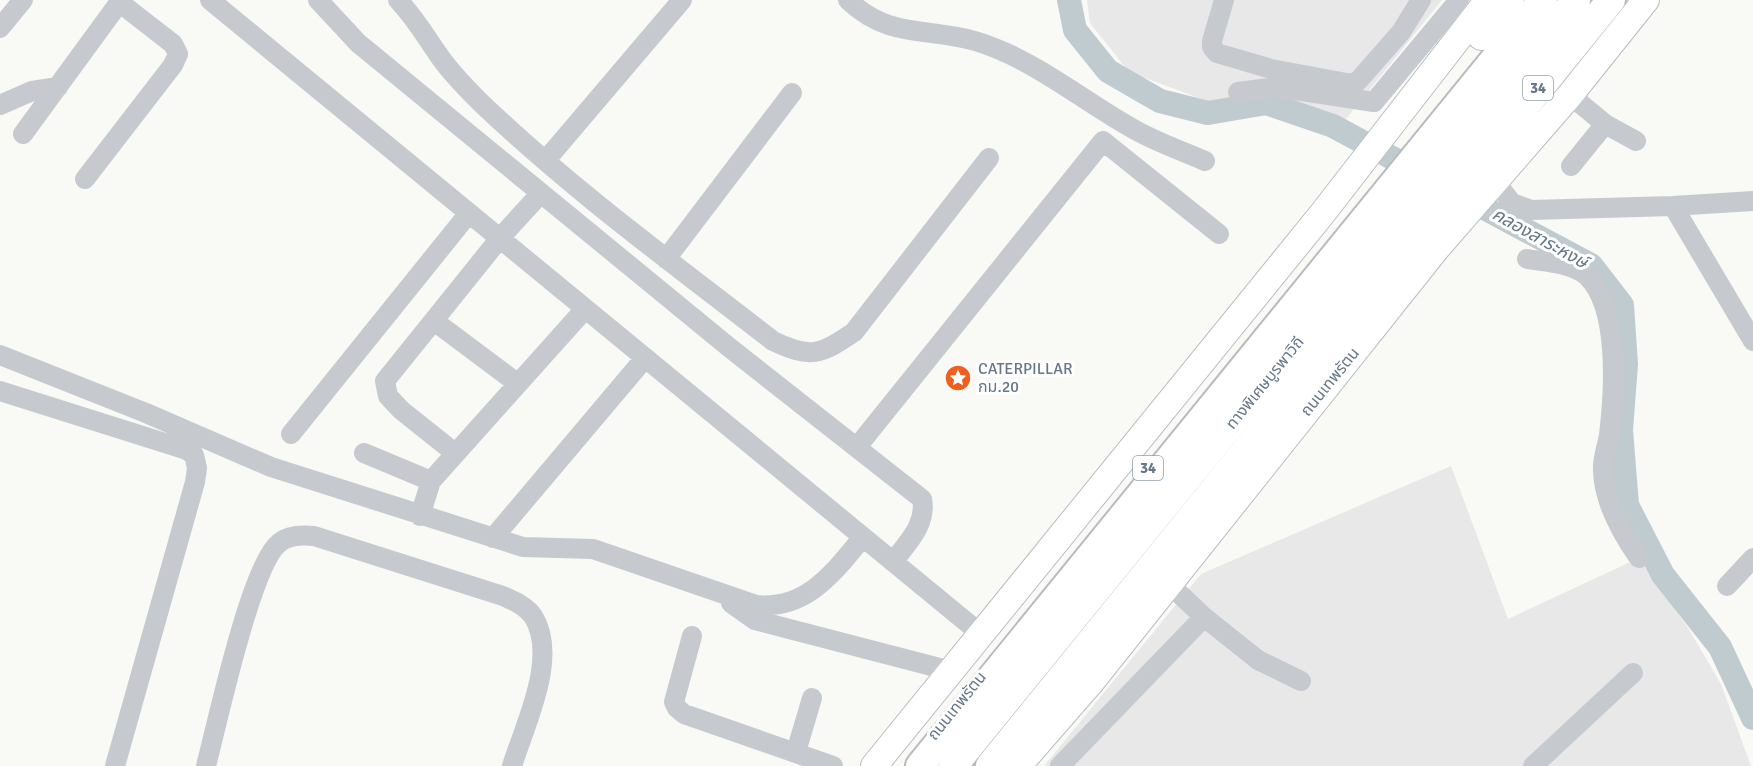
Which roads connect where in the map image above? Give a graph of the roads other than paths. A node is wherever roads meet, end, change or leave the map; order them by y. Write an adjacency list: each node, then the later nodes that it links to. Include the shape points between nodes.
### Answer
1 (23, 0): 18 (lane)
2 (210, 0): 38 (lane)
3 (318, 0): 34 (lane, via 358,43)
4 (398, 0): 29 (lane, via 478,100)
5 (682, 0): 29 (lane)
6 (848, 0): 30 (lane, via 863,14 898,30 973,40 1004,51 1131,128)
7 (1224, 0): 8 (lane, via 1212,41 1217,52 1271,69 1352,84 1401,32)
8 (1421, 0)
9 (1511, 0): 27 (main road)
10 (1524, 0): 27 (highway, ถนนเทพรัตน / 34)
11 (1543, 0): 79 (highway, ทางพิเศษบูรพาวิถี)
12 (1576, 0): 80 (highway, ทางพิเศษบูรพาวิถี)
13 (1611, 0): 33 (highway, ถนนเทพรัตน / 34)
14 (1632, 0): 22 (main road)
15 (1646, 0): 22 (main road, 34)
16 (120, 1): 19 (lane); 32 (lane, via 173,44 178,54)
17 (1476, 2): 20 (lane, via 1374,102 1276,87); 27 (main road, ถนนเทพรัตน / 34)
18 (0, 28)
19 (58, 87): 23 (lane, via 32,91); 25 (lane)
20 (1238, 92)
21 (792, 93): 41 (lane)
22 (1562, 95): 24 (lane); 33 (main road)
23 (0, 105)
24 (1605, 124): 26 (lane); 31 (lane)
25 (23, 134)
26 (1636, 141)
27 (1384, 154): 65 (main road, ถนนเทพรัตน / 34, via 1322,214); 78 (highway, ถนนเทพรัตน / 34)
28 (989, 158): 41 (lane, via 854,332 826,351 804,353 772,341)
29 (546, 160): 41 (lane)
30 (1205, 161)
31 (1571, 166)
32 (85, 179)
33 (1483, 185): 36 (lane, via 1531,210); 37 (highway, ถนนเทพรัตน / 34)
34 (541, 193): 40 (lane); 51 (lane)
35 (1753, 201): 36 (lane)
36 (1673, 206): 45 (lane)
37 (1455, 210): 61 (main road, ถนนเทพรัตน / 34, via 1437,248); 81 (highway, ถนนเทพรัตน / 34)
38 (469, 213): 40 (lane); 50 (lane)
39 (1219, 234): 51 (lane, via 1103,141)
40 (500, 238): 43 (lane); 44 (lane)
41 (666, 259)
42 (1527, 259): 58 (lane, via 1571,267 1587,276 1603,304 1614,347 1603,471 1612,508 1626,540)
43 (585, 309): 47 (lane); 48 (lane)
44 (434, 321): 48 (lane); 53 (lane, via 385,381 388,396 401,410)
45 (1753, 341)
46 (0, 356): 55 (lane, via 271,467)
47 (645, 358): 56 (lane); 57 (lane)
48 (517, 383): 53 (lane)
49 (0, 391): 73 (lane, via 194,455 195,482)
50 (291, 434)
51 (857, 447): 60 (lane, via 922,499 925,511 919,528)
52 (364, 453): 54 (lane)
53 (455, 453): 54 (lane)
54 (431, 481): 55 (lane)
55 (420, 516): 57 (lane)
56 (863, 537): 60 (lane); 63 (lane, via 831,576 801,599 756,605)
57 (493, 538): 63 (lane, via 544,549 593,549)
58 (1640, 558)
59 (1753, 558): 62 (lane)
60 (893, 562): 65 (lane)
61 (1169, 584): 64 (lane); 72 (main road, ถนนเทพรัตน / 34)
62 (1727, 586)
63 (709, 588): 67 (lane, via 755,620)
64 (1204, 617): 69 (lane, via 1258,660); 82 (lane)
65 (981, 634): 67 (main road, ถนนเทพรัตน / 34)
66 (692, 636): 71 (lane, via 674,702 677,708 684,714)
67 (951, 671): 77 (main road, ถนนเทพรัตน / 34)
68 (1633, 673): 83 (lane)
69 (1301, 681)
70 (812, 698): 71 (lane)
71 (796, 752): 76 (lane)
72 (1022, 764)
73 (115, 766)
74 (206, 766): 75 (lane, via 266,558 279,542 298,535 314,536 503,596 525,607 543,639 544,663)
75 (512, 766)
76 (833, 766)
77 (874, 766)
78 (908, 766)
79 (920, 766)
80 (953, 766)
81 (990, 766)
82 (1060, 766)
83 (1533, 766)

